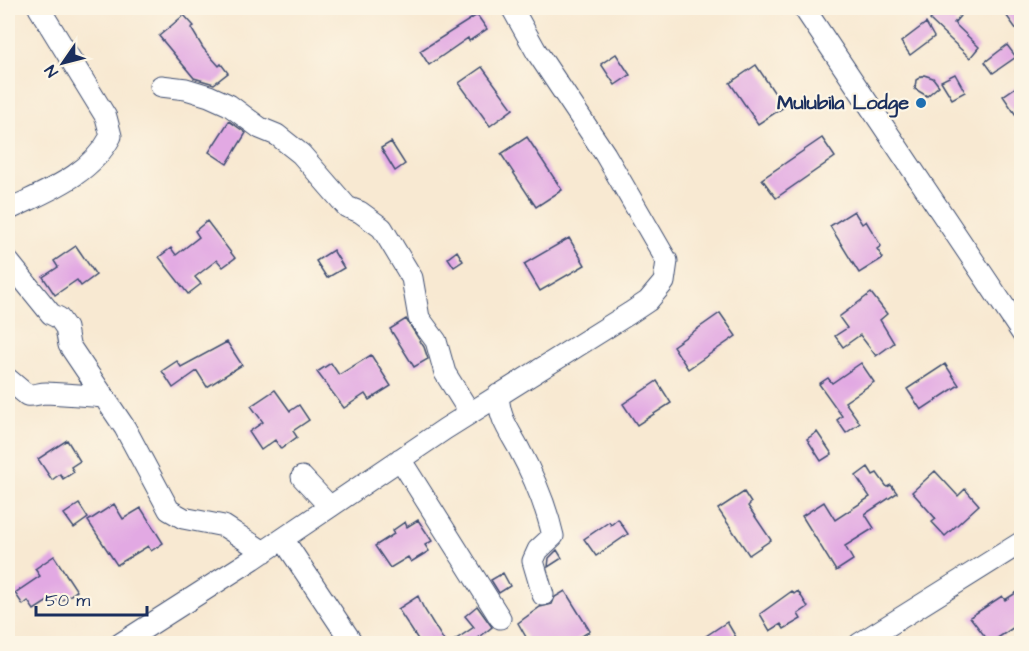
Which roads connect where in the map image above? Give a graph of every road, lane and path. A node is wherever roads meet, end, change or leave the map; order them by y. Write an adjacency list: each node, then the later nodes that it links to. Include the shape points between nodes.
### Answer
1 (39, 8): 5 (street, via 106,117 111,136 102,154 74,177)
2 (512, 8): 9 (street, via 605,154 667,261 664,282 648,301)
3 (804, 8): 7 (street)
4 (161, 86): 11 (street, via 209,96 277,135 301,154 347,207 382,228 412,278 419,318 436,341 446,373)
5 (8, 210)
6 (8, 261): 10 (street, via 51,314 59,318 66,328 69,345)
7 (1022, 333)
8 (8, 380): 10 (street, via 27,395 72,393)
9 (498, 395): 11 (street); 18 (street, via 500,416 548,514 553,536 532,561)
10 (104, 397): 17 (street, via 169,510 183,518 224,526)
11 (470, 413): 12 (street)
12 (400, 459): 14 (street); 19 (street)
13 (302, 477): 14 (street)
14 (330, 507): 15 (street)
15 (283, 538): 17 (street); 21 (street)
16 (1022, 542): 22 (street)
17 (264, 552): 20 (street)
18 (543, 596)
19 (500, 618)
20 (124, 642)
21 (353, 644)
22 (859, 644)

